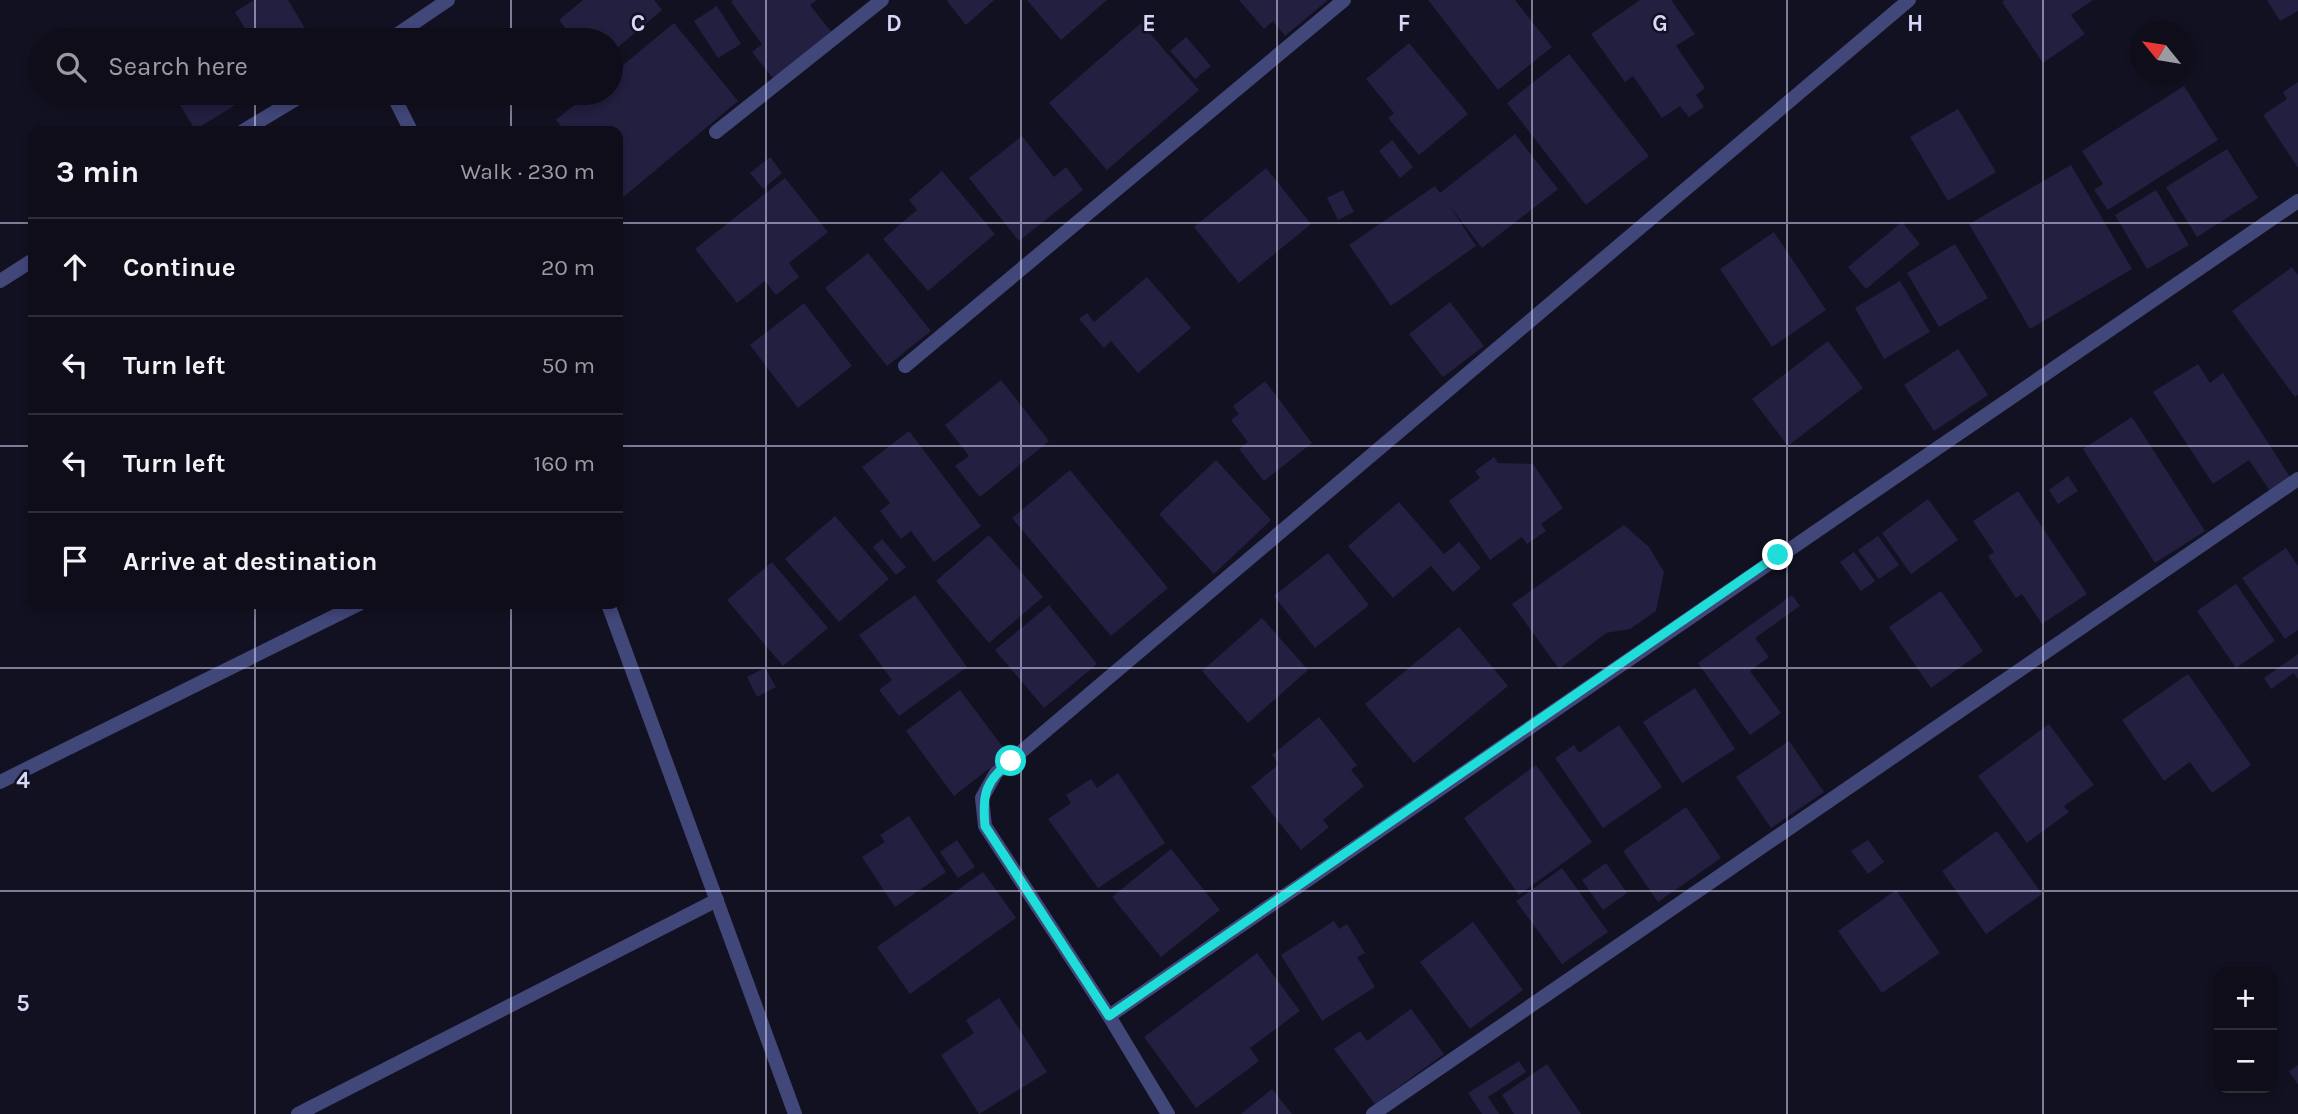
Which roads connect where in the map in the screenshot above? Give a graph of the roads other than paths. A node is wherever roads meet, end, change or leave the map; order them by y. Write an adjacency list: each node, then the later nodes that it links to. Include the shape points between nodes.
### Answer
1 (447, 0): 5 (street)
2 (882, 0): 10 (street)
3 (1344, 0): 14 (street)
4 (1909, 0): 20 (street, via 996,773 982,798 985,826)
5 (406, 28)
6 (286, 105): 8 (street)
7 (398, 105): 9 (street)
8 (251, 126)
9 (408, 126)
10 (716, 132)
11 (2298, 201): 20 (street)
12 (28, 263): 13 (street)
13 (0, 281)
14 (905, 366)
15 (2298, 478): 24 (street)
16 (349, 609): 18 (street)
17 (610, 609): 19 (street)
18 (0, 782)
19 (717, 900): 21 (street); 22 (street)
20 (1109, 1016): 23 (street)
21 (299, 1114)
22 (794, 1114)
23 (1168, 1114)
24 (1373, 1114)

